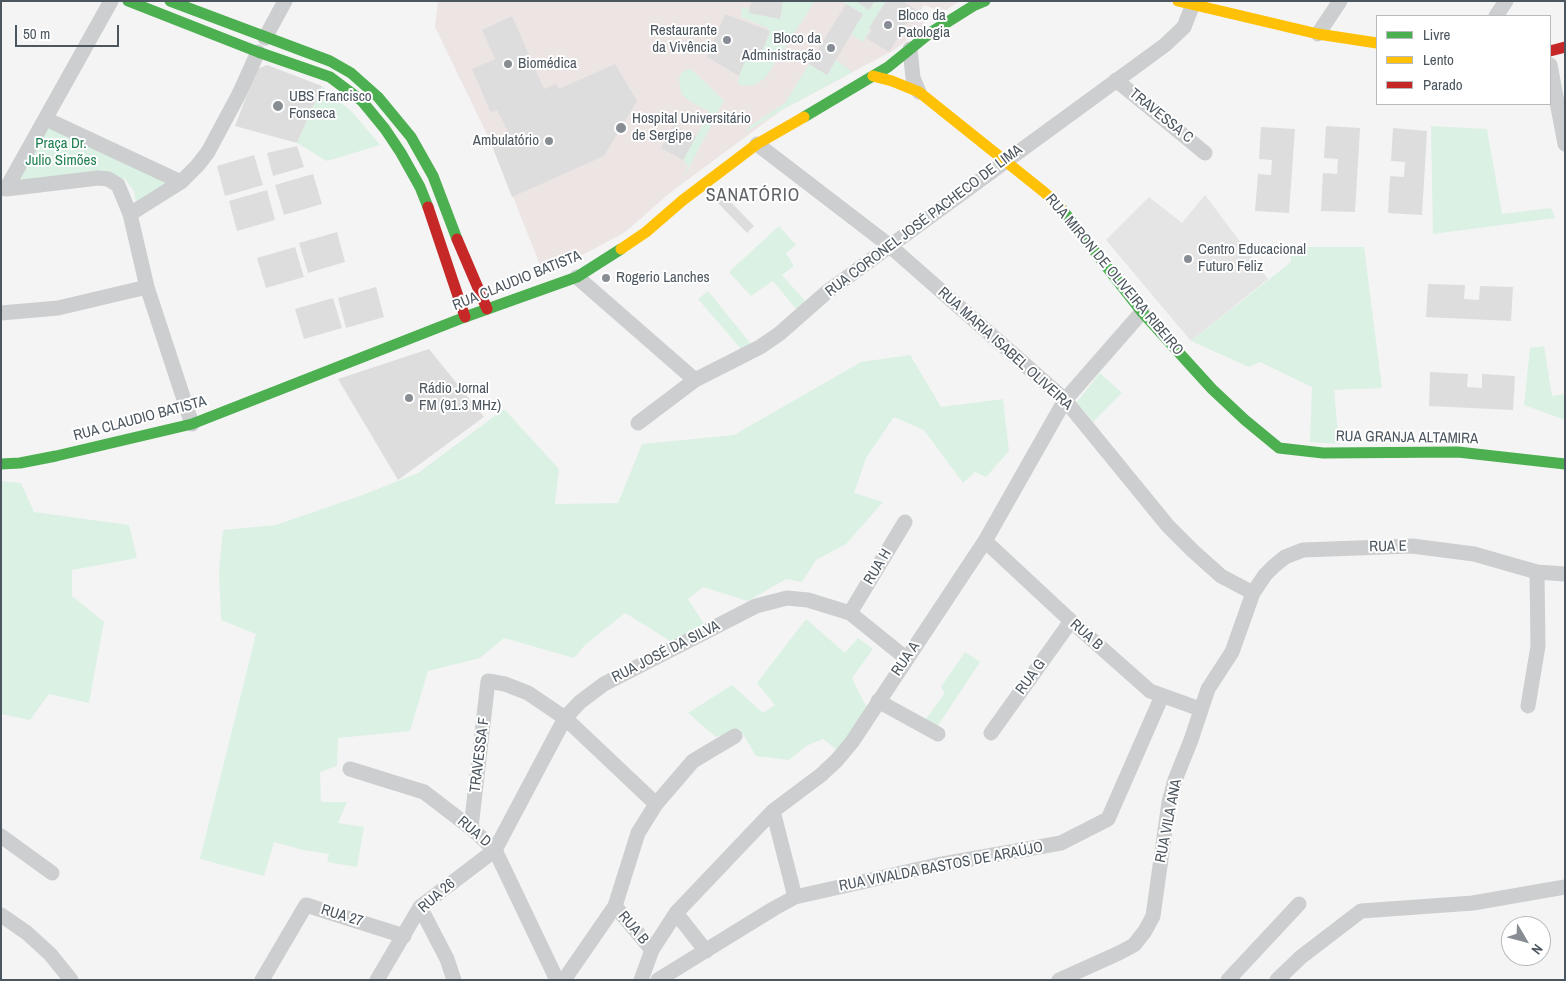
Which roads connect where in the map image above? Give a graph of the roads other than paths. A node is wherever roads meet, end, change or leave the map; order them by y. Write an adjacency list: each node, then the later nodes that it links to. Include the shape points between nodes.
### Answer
1 (111, 1): 22 (street)
2 (128, 1): 16 (street)
3 (170, 1): 11 (street)
4 (285, 1): 11 (street)
5 (986, 1): 14 (street, RUA CLAUDIO BATISTA, via 930,33)
6 (1340, 1): 10 (street)
7 (1506, 1): 9 (street)
8 (1188, 2): 10 (street); 20 (street, RUA CORONEL JOSÉ PACHECO DE LIMA, via 1187,21 1179,33)
9 (1497, 15)
10 (1318, 34): 12 (street)
11 (265, 38): 17 (street)
12 (1376, 43)
13 (1565, 47): 15 (street)
14 (910, 50): 19 (street, RUA CLAUDIO BATISTA); 21 (street, via 913,78)
15 (1551, 51)
16 (258, 52): 17 (street); 27 (street, via 208,152)
17 (294, 55): 33 (street, via 330,61 351,73 378,97 411,137 433,176); 36 (street, via 362,101 401,153 429,207)
18 (1551, 70): 24 (street)
19 (872, 76): 21 (street, RUA MIRON DE OLIVEIRA RIBEIRO); 23 (street, RUA CLAUDIO BATISTA)
20 (1116, 80): 25 (street, TRAVESSA C); 26 (street, RUA CORONEL JOSÉ PACHECO DE LIMA)
21 (919, 92): 26 (street, RUA MIRON DE OLIVEIRA RIBEIRO)
22 (46, 119): 27 (street); 28 (street)
23 (757, 144): 30 (street, RUA MARIA ISABEL OLIVEIRA); 31 (street, RUA CLAUDIO BATISTA, via 646,232)
24 (1565, 144)
25 (1205, 153)
26 (1006, 160): 30 (street, RUA CORONEL JOSÉ PACHECO DE LIMA); 34 (street, RUA MIRON DE OLIVEIRA RIBEIRO, via 1060,207)
27 (181, 182): 29 (street)
28 (4, 188): 29 (street, via 102,178 118,185)
29 (130, 214): 32 (street)
30 (890, 246): 37 (street, RUA CORONEL JOSÉ PACHECO DE LIMA, via 827,292 769,341); 38 (street, RUA MARIA ISABEL OLIVEIRA)
31 (577, 277): 33 (street, RUA CLAUDIO BATISTA); 37 (street)
32 (147, 287): 35 (street, via 58,308); 40 (street)
33 (486, 309): 36 (street, RUA CLAUDIO BATISTA)
34 (1142, 312): 38 (street, RUA A); 41 (street, RUA MIRON DE OLIVEIRA RIBEIRO, via 1212,389)
35 (1, 313)
36 (465, 317): 40 (street, RUA CLAUDIO BATISTA)
37 (695, 380): 39 (street, RUA CORONEL JOSÉ PACHECO DE LIMA)
38 (1065, 400): 45 (street, RUA A); 48 (street, RUA MARIA ISABEL OLIVEIRA, via 1168,526 1221,576)
39 (638, 422)
40 (192, 424): 42 (street, RUA CLAUDIO BATISTA, via 82,451)
41 (1279, 448): 43 (street, RUA GRANJA ALTAMIRA, via 1323,453 1458,452)
42 (1, 464)
43 (1565, 464)
44 (905, 522): 49 (street, RUA H)
45 (985, 541): 50 (street, RUA B); 51 (street, RUA A)
46 (1538, 572): 47 (street, RUA E); 48 (street, RUA E, via 1474,554 1412,546 1303,550 1285,557 1274,566); 54 (street, via 1538,646)
47 (1565, 574)
48 (1253, 593): 55 (street, RUA VILA ANA, via 1232,652)
49 (850, 613): 51 (street, RUA JOSÉ DA SILVA); 56 (street, RUA JOSÉ DA SILVA, via 787,598 756,606 623,673 590,694)
50 (1071, 622): 52 (street, RUA B, via 1150,691); 57 (street, RUA G)
51 (907, 659): 53 (street, RUA A)
52 (1162, 696): 55 (street, RUA B); 68 (street, RUA VIVALDA BASTOS DE ARAÚJO, via 1108,819 1062,843 928,866)
53 (878, 701): 58 (street); 62 (street, RUA A, via 838,760)
54 (1528, 706)
55 (1200, 709): 85 (street, RUA VILA ANA, via 1169,802 1153,916 1134,945)
56 (564, 718): 61 (street); 63 (street, TRAVESSA F, via 528,693 488,681); 65 (street, RUA JOSÉ DA SILVA)
57 (991, 733)
58 (938, 734)
59 (735, 736): 61 (street, via 693,760)
60 (350, 770): 63 (street, RUA D, via 424,792)
61 (656, 804): 70 (street, via 638,833)
62 (773, 811): 68 (street); 72 (street, RUA A)
63 (471, 828): 65 (street, RUA D)
64 (1, 836): 66 (street)
65 (495, 850): 71 (street, RUA 26); 81 (street, RUA D)
66 (52, 873)
67 (1565, 887): 87 (street, via 1473,902 1361,911 1301,957)
68 (795, 897): 76 (street, RUA VIVALDA BASTOS DE ARAÚJO)
69 (1299, 904): 86 (street)
70 (615, 906): 75 (street, RUA B); 82 (street)
71 (420, 907): 74 (street, RUA 26); 80 (street, via 447,959)
72 (676, 912): 75 (street, RUA A); 76 (street)
73 (1, 914): 77 (street, via 50,954)
74 (404, 936): 78 (street, RUA 27, via 306,905); 79 (street, RUA 26)
75 (652, 950): 83 (street, RUA A)
76 (706, 951): 84 (street, RUA VIVALDA BASTOS DE ARAÚJO)
77 (71, 980)
78 (262, 980)
79 (377, 980)
80 (454, 980)
81 (557, 980)
82 (564, 980)
83 (641, 980)
84 (658, 980)
85 (1059, 980)
86 (1228, 980)
87 (1277, 980)

